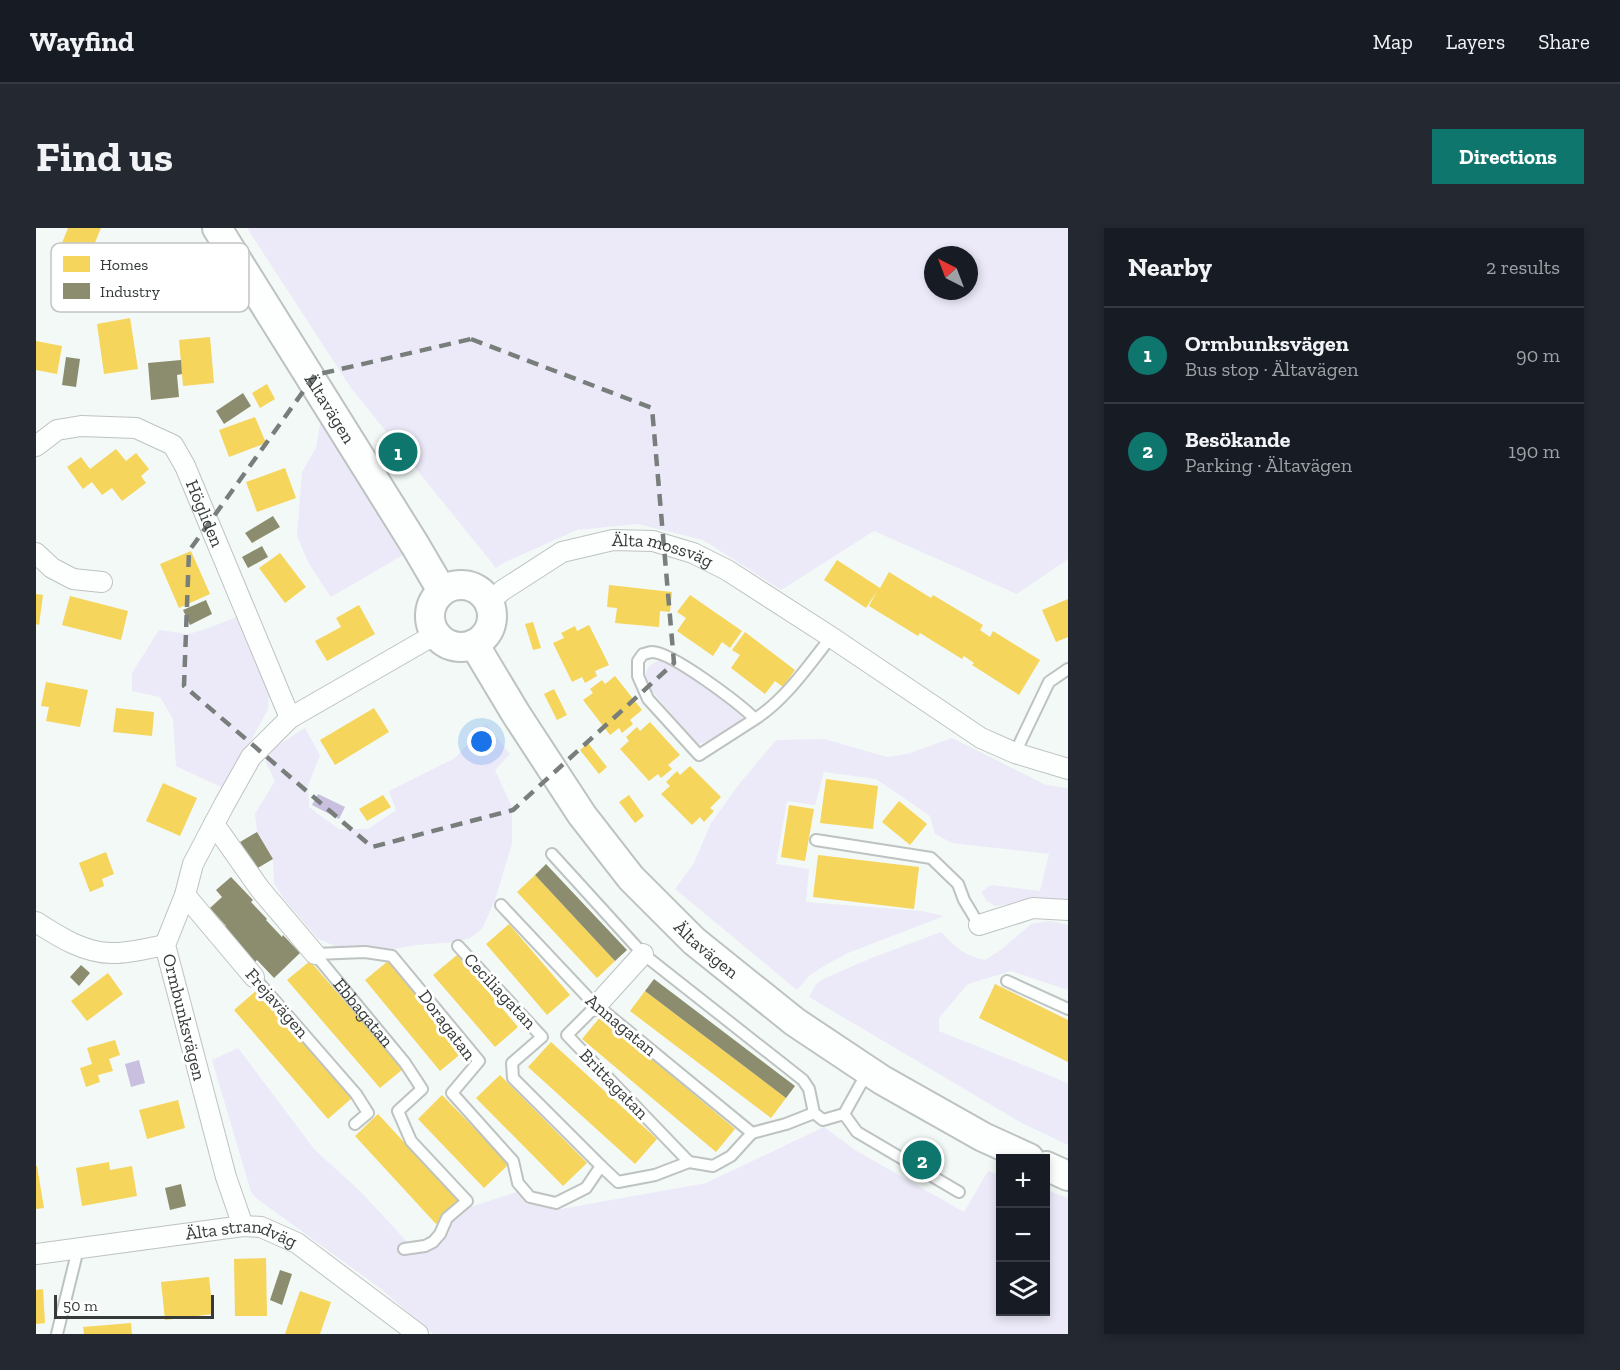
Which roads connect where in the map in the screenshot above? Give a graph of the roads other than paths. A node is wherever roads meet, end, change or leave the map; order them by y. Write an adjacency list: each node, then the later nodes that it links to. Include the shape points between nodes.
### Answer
1 (217, 228): 2 (main road, Ältavägen)
2 (226, 243)
3 (249, 279): 7 (main road, Ältavägen)
4 (36, 446): 13 (street, Högliden, via 57,430 81,426 136,428 173,445 186,466)
5 (36, 553): 6 (street, via 52,568 73,579)
6 (102, 582)
7 (442, 591): 8 (main road, via 464,585 483,593); 9 (main road, via 431,610)
8 (489, 602): 10 (street, Älta mossväg, via 562,552 613,540 653,541 693,553 727,570); 11 (main road, via 492,621 486,634)
9 (436, 634): 11 (main road, via 452,645); 13 (street, Ormbunksvägen)
10 (831, 637): 14 (lane, via 793,684); 15 (street, Älta mossväg, via 981,738)
11 (474, 644): 33 (main road, Ältavägen, via 582,815 631,878 694,941 795,1022)
12 (1068, 669): 15 (lane, via 1049,682)
13 (290, 718): 17 (street, Ormbunksvägen, via 251,757)
14 (755, 719): 14 (lane, via 699,754 648,699 638,676 638,661 643,654 654,652 683,665)
15 (1015, 753): 16 (street, Älta mossväg)
16 (1068, 769)
17 (214, 824): 20 (street, Ormbunksvägen, via 193,864); 27 (street, Ebbagatan, via 260,889)
18 (816, 840): 24 (lane, via 931,858 958,884)
19 (552, 854): 28 (lane)
20 (185, 895): 25 (street, Ormbunksvägen); 29 (street, Frejavägen)
21 (501, 905): 31 (lane, Annagatan)
22 (1068, 910): 24 (street, via 1033,908)
23 (36, 922): 25 (street, via 91,951 114,953)
24 (979, 925)
25 (165, 945): 44 (street, Ormbunksvägen, via 226,1177)
26 (458, 946): 40 (lane, Ceciliagatan, via 542,1037 512,1063 513,1078)
27 (315, 954): 40 (lane, Doragatan, via 365,952 393,956 479,1061 452,1093 513,1161 518,1183 530,1197 556,1203 586,1188); 46 (lane, Ebbagatan, via 422,1089 398,1111 411,1141 467,1201 447,1218 433,1242)
28 (643, 954): 31 (street); 34 (lane, via 803,1080)
29 (254, 977): 36 (lane, Frejavägen, via 356,1094 368,1113)
30 (1007, 981): 32 (lane)
31 (596, 1006): 37 (lane, Annagatan); 39 (lane, Brittagatan, via 567,1035)
32 (1068, 1009)
33 (868, 1071): 35 (lane); 38 (main road, Ältavägen)
34 (814, 1113): 35 (lane, via 823,1120); 37 (lane)
35 (844, 1114): 43 (lane, via 857,1132)
36 (355, 1124)
37 (752, 1133): 39 (lane, via 731,1156 713,1166)
38 (1020, 1154)
39 (689, 1162): 40 (lane, via 655,1175 618,1182)
40 (601, 1166)
41 (1050, 1168): 42 (main road)
42 (1068, 1176)
43 (959, 1192)
44 (243, 1226): 45 (street, Älta strandväg); 49 (street, Älta strandväg, via 261,1227 297,1243)
45 (78, 1249): 47 (street, Älta strandväg); 48 (lane)
46 (404, 1249)
47 (36, 1254)
48 (57, 1334)
49 (418, 1334)

